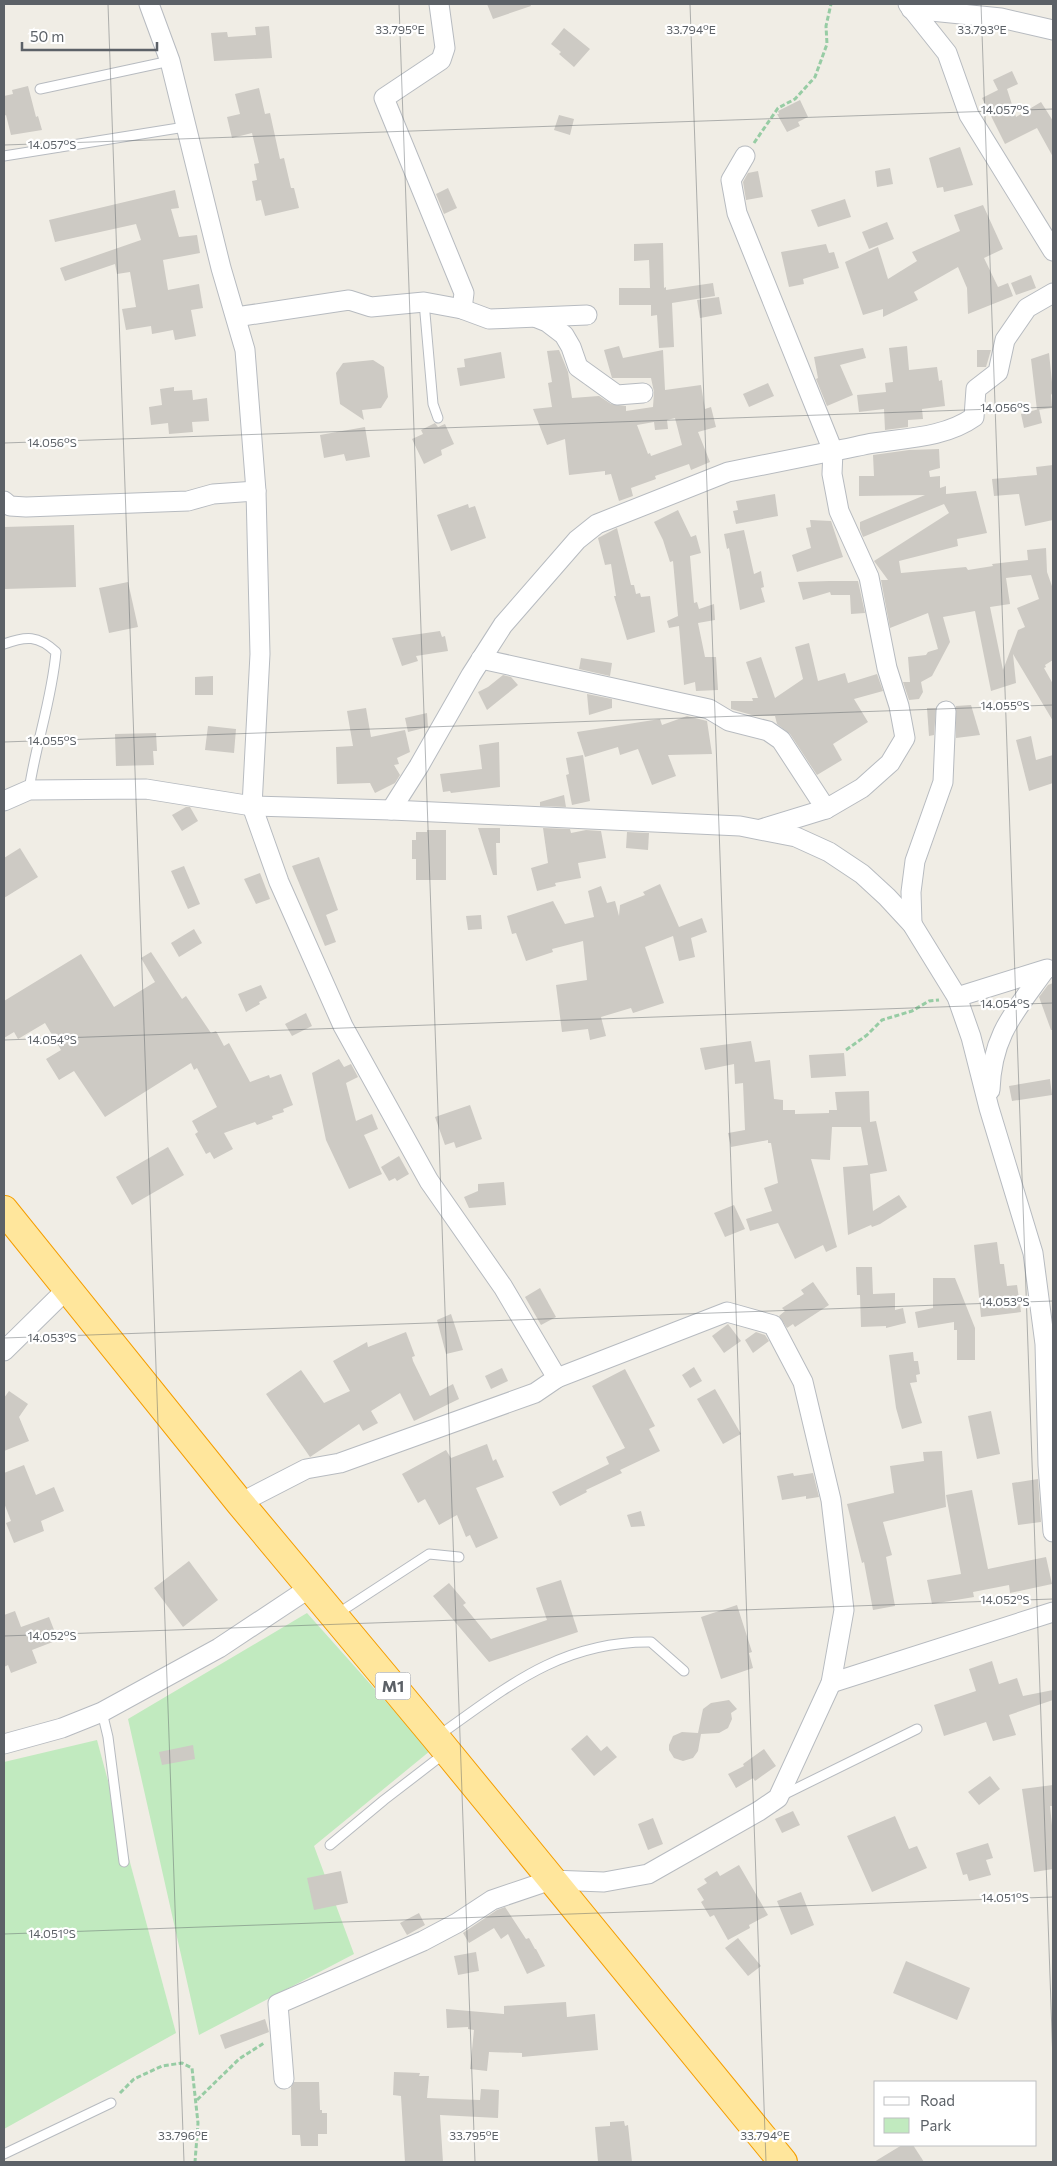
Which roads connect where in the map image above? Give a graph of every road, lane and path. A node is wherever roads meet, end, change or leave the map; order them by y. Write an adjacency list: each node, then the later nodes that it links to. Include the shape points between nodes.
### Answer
1 (149, 4): 6 (street)
2 (439, 4): 14 (street, via 445,48 441,60 384,98 464,293)
3 (831, 4): 10 (path, via 826,44 814,77 795,99 778,108)
4 (909, 6): 5 (street, via 1001,18); 11 (street, via 947,53 969,115)
5 (1053, 30)
6 (170, 61): 7 (lane); 8 (street)
7 (40, 89)
8 (185, 127): 9 (lane); 16 (street)
9 (4, 156)
10 (746, 156): 20 (street, via 732,180 737,212)
11 (1053, 251)
12 (1053, 293): 20 (street, via 1028,308 1005,340 998,372 976,389 974,417 960,427)
13 (424, 302): 14 (street); 16 (street, via 371,307 349,300); 19 (lane, via 433,404)
14 (462, 308): 17 (street, via 489,319)
15 (587, 315): 17 (street)
16 (236, 317): 21 (street, via 245,350)
17 (537, 318): 18 (street, via 564,335 578,367 617,395)
18 (643, 392)
19 (438, 418)
20 (833, 452): 24 (street, via 728,472 597,524 577,540 515,611); 29 (street, via 832,474 839,511 869,577 905,738 890,763 862,788)
21 (256, 491): 22 (street, via 213,494 188,500 45,507 10,506); 28 (street, via 260,654)
22 (4, 501)
23 (4, 644): 26 (lane, via 23,638 45,642 56,652 53,682)
24 (481, 659): 29 (street, via 709,709 728,721 768,731 781,740); 30 (street)
25 (946, 711): 32 (street, via 943,782 915,861 911,892)
26 (29, 790): 27 (street); 28 (street, via 146,789)
27 (4, 801)
28 (252, 806): 30 (street); 40 (street, via 279,882 343,1026 430,1181 503,1287)
29 (826, 808): 31 (street)
30 (391, 810): 31 (street)
31 (759, 829): 32 (street, via 796,837 828,852 862,874)
32 (912, 924): 34 (street)
33 (1048, 969): 34 (street); 36 (street, via 1009,1019 998,1041 992,1059)
34 (957, 997): 35 (path, via 930,1001 912,1012 882,1020); 36 (street, via 972,1037)
35 (846, 1050)
36 (989, 1108): 42 (street, via 1033,1253 1039,1285 1045,1344)
37 (4, 1210): 38 (highway, M1)
38 (67, 1289): 39 (street); 41 (highway, M1)
39 (4, 1351)
40 (557, 1378): 41 (street, via 535,1393 516,1400 340,1463 306,1469); 48 (street, via 727,1312 774,1325 803,1382 831,1500 844,1610)
41 (240, 1503): 44 (highway, M1)
42 (1053, 1532)
43 (459, 1557): 46 (lane, via 429,1554)
44 (311, 1588): 46 (highway, M1); 49 (street, via 218,1648)
45 (1053, 1612): 48 (street)
46 (335, 1616): 52 (highway, M1)
47 (684, 1671): 52 (lane, via 651,1642 603,1645 570,1654 504,1690)
48 (831, 1683): 53 (street)
49 (102, 1712): 51 (street, via 62,1728); 55 (lane)
50 (917, 1729): 53 (lane)
51 (4, 1744)
52 (441, 1745): 54 (lane, via 384,1800); 56 (highway, M1)
53 (778, 1798): 56 (street, via 648,1874 604,1882)
54 (330, 1845)
55 (124, 1862)
56 (551, 1880): 57 (street, via 492,1900 423,1941 278,2004); 63 (highway, M1)
57 (280, 2025): 58 (street); 59 (path, via 271,2039 239,2058)
58 (284, 2079)
59 (196, 2101): 60 (path, via 192,2068 182,2063 162,2066 134,2079); 62 (path)
60 (111, 2103): 61 (lane)
61 (4, 2154)
62 (195, 2162)
63 (783, 2162)

